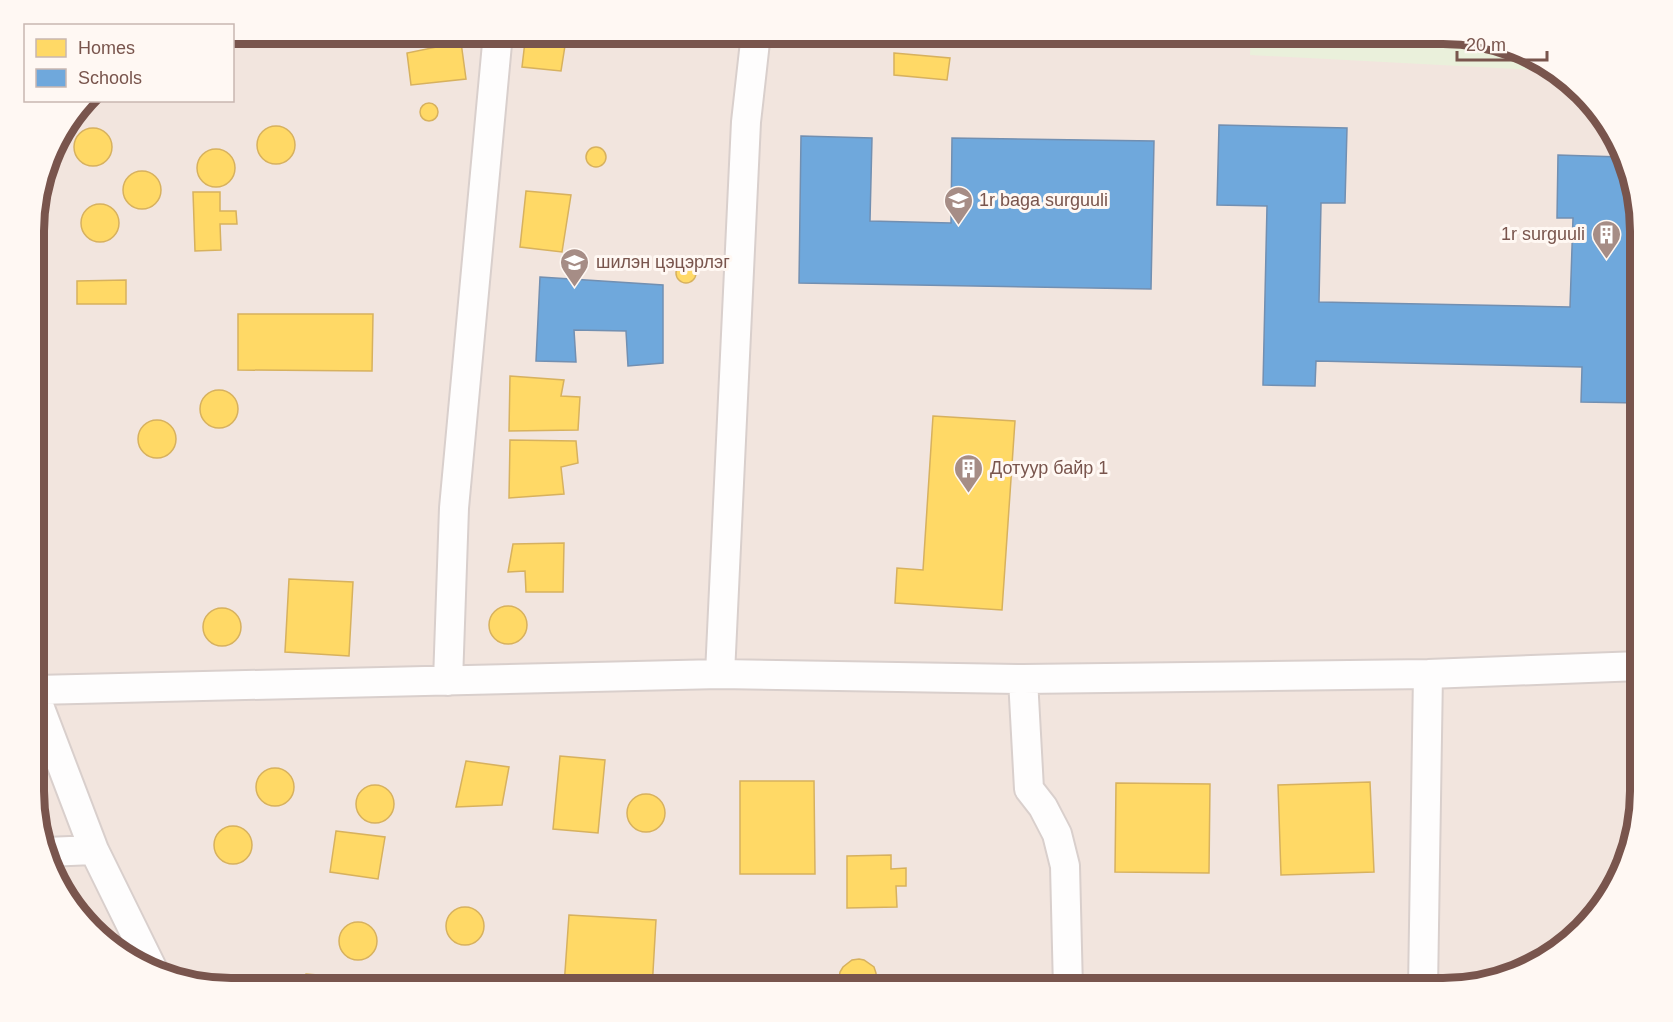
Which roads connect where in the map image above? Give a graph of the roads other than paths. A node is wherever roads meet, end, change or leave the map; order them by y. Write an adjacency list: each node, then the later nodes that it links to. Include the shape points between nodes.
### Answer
1 (497, 44): 7 (street, via 454,508)
2 (755, 44): 4 (street, via 746,122)
3 (1629, 666): 5 (street)
4 (720, 674): 6 (street); 7 (street)
5 (1428, 674): 6 (street); 14 (street)
6 (1023, 679): 13 (street, via 1029,789 1057,834 1065,866)
7 (448, 681): 8 (street)
8 (43, 690)
9 (43, 715): 10 (street)
10 (94, 850): 11 (street); 12 (street)
11 (53, 852)
12 (147, 958)
13 (1068, 978)
14 (1423, 978)

